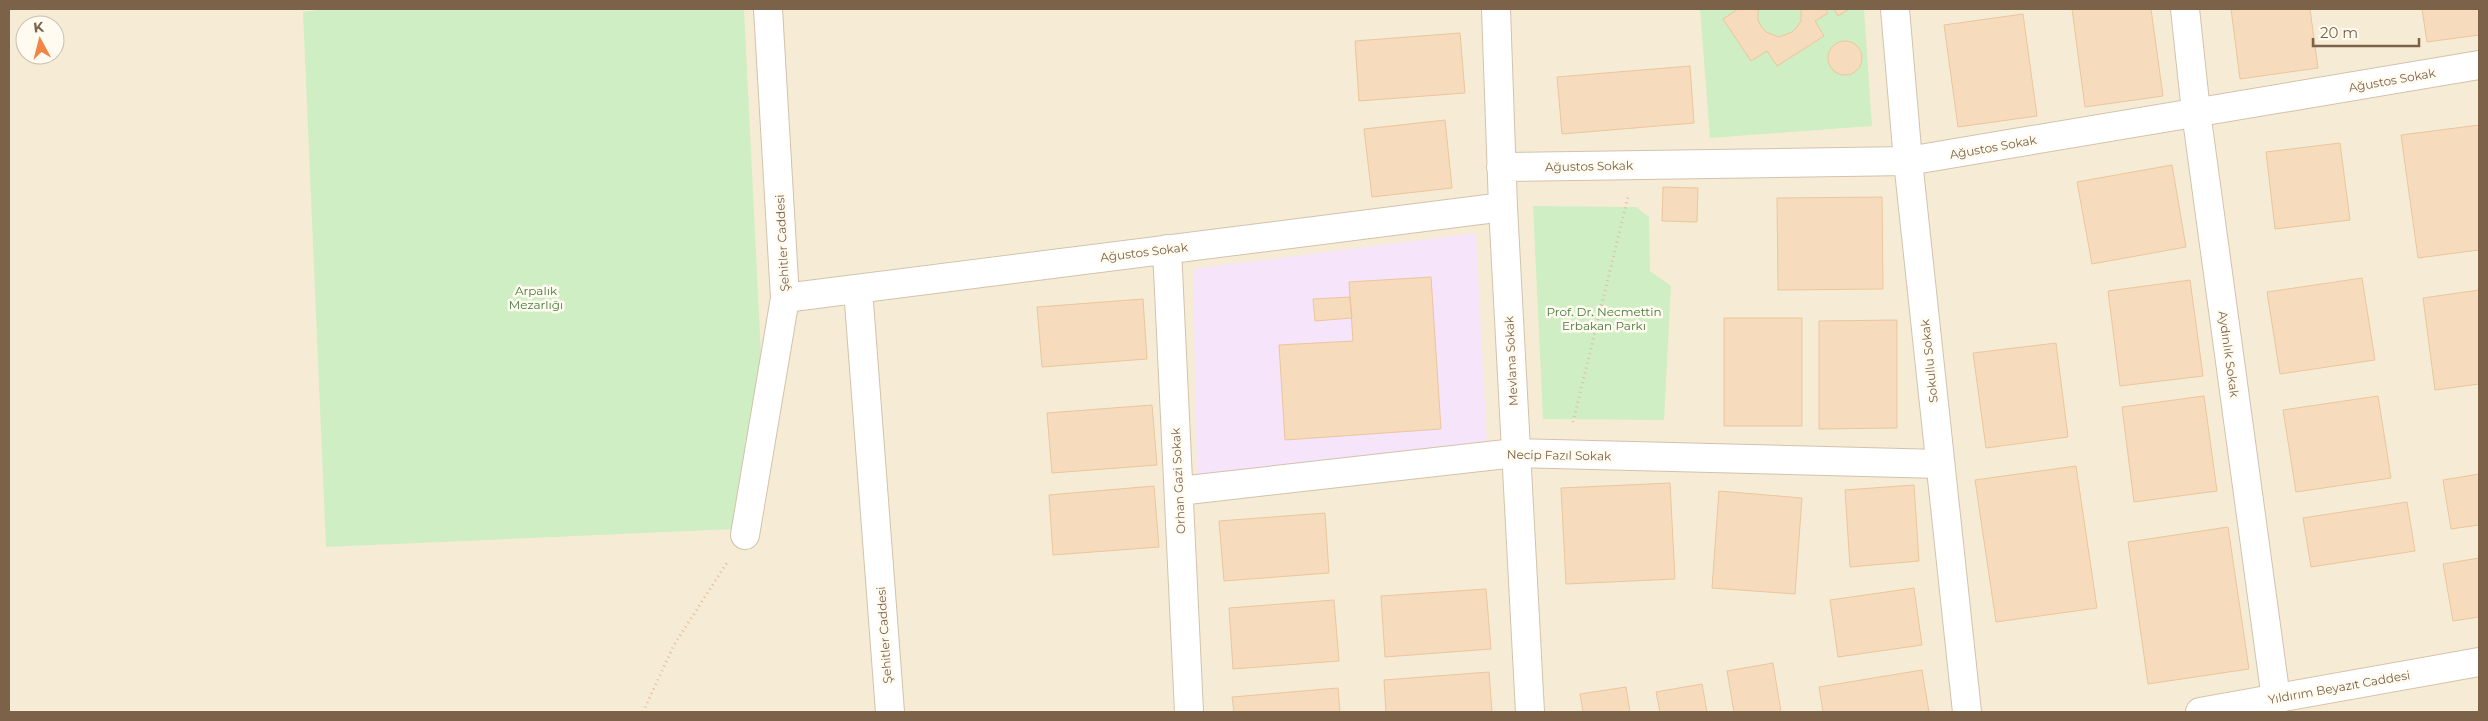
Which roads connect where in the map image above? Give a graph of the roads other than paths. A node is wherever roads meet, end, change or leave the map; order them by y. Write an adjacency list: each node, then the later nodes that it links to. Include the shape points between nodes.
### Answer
1 (768, 9): 12 (street, Şehitler Caddesi)
2 (1496, 9): 8 (street, Mevlana Sokak)
3 (1895, 9): 7 (street, Sokullu Sokak)
4 (2185, 9): 6 (street, Aydınlık Sokak)
5 (2479, 65): 6 (street, Ağustos Sokak)
6 (2196, 112): 7 (street, Ağustos Sokak); 18 (street, Aydınlık Sokak)
7 (1908, 161): 8 (street, Ağustos Sokak); 14 (street, Sokullu Sokak)
8 (1501, 167): 9 (street, Mevlana Sokak)
9 (1503, 207): 10 (street, Ağustos Sokak); 13 (street, Mevlana Sokak)
10 (1167, 249): 11 (street, Ağustos Sokak); 15 (street, Orhan Gazi Sokak)
11 (858, 289): 12 (street, Ağustos Sokak); 19 (street, Şehitler Caddesi)
12 (785, 298): 16 (street, Şehitler Caddesi)
13 (1516, 453): 14 (street, Necip Fazıl Sokak); 15 (street, Necip Fazıl Sokak); 21 (street, Mevlana Sokak)
14 (1940, 464): 22 (street, Sokullu Sokak)
15 (1179, 491): 20 (street, Orhan Gazi Sokak)
16 (745, 535)
17 (2479, 662): 18 (street, Yıldırım Beyazıt Caddesi)
18 (2276, 698): 23 (street, Yıldırım Beyazıt Caddesi)
19 (890, 712)
20 (1189, 712)
21 (1530, 712)
22 (1967, 712)
23 (2200, 712)

